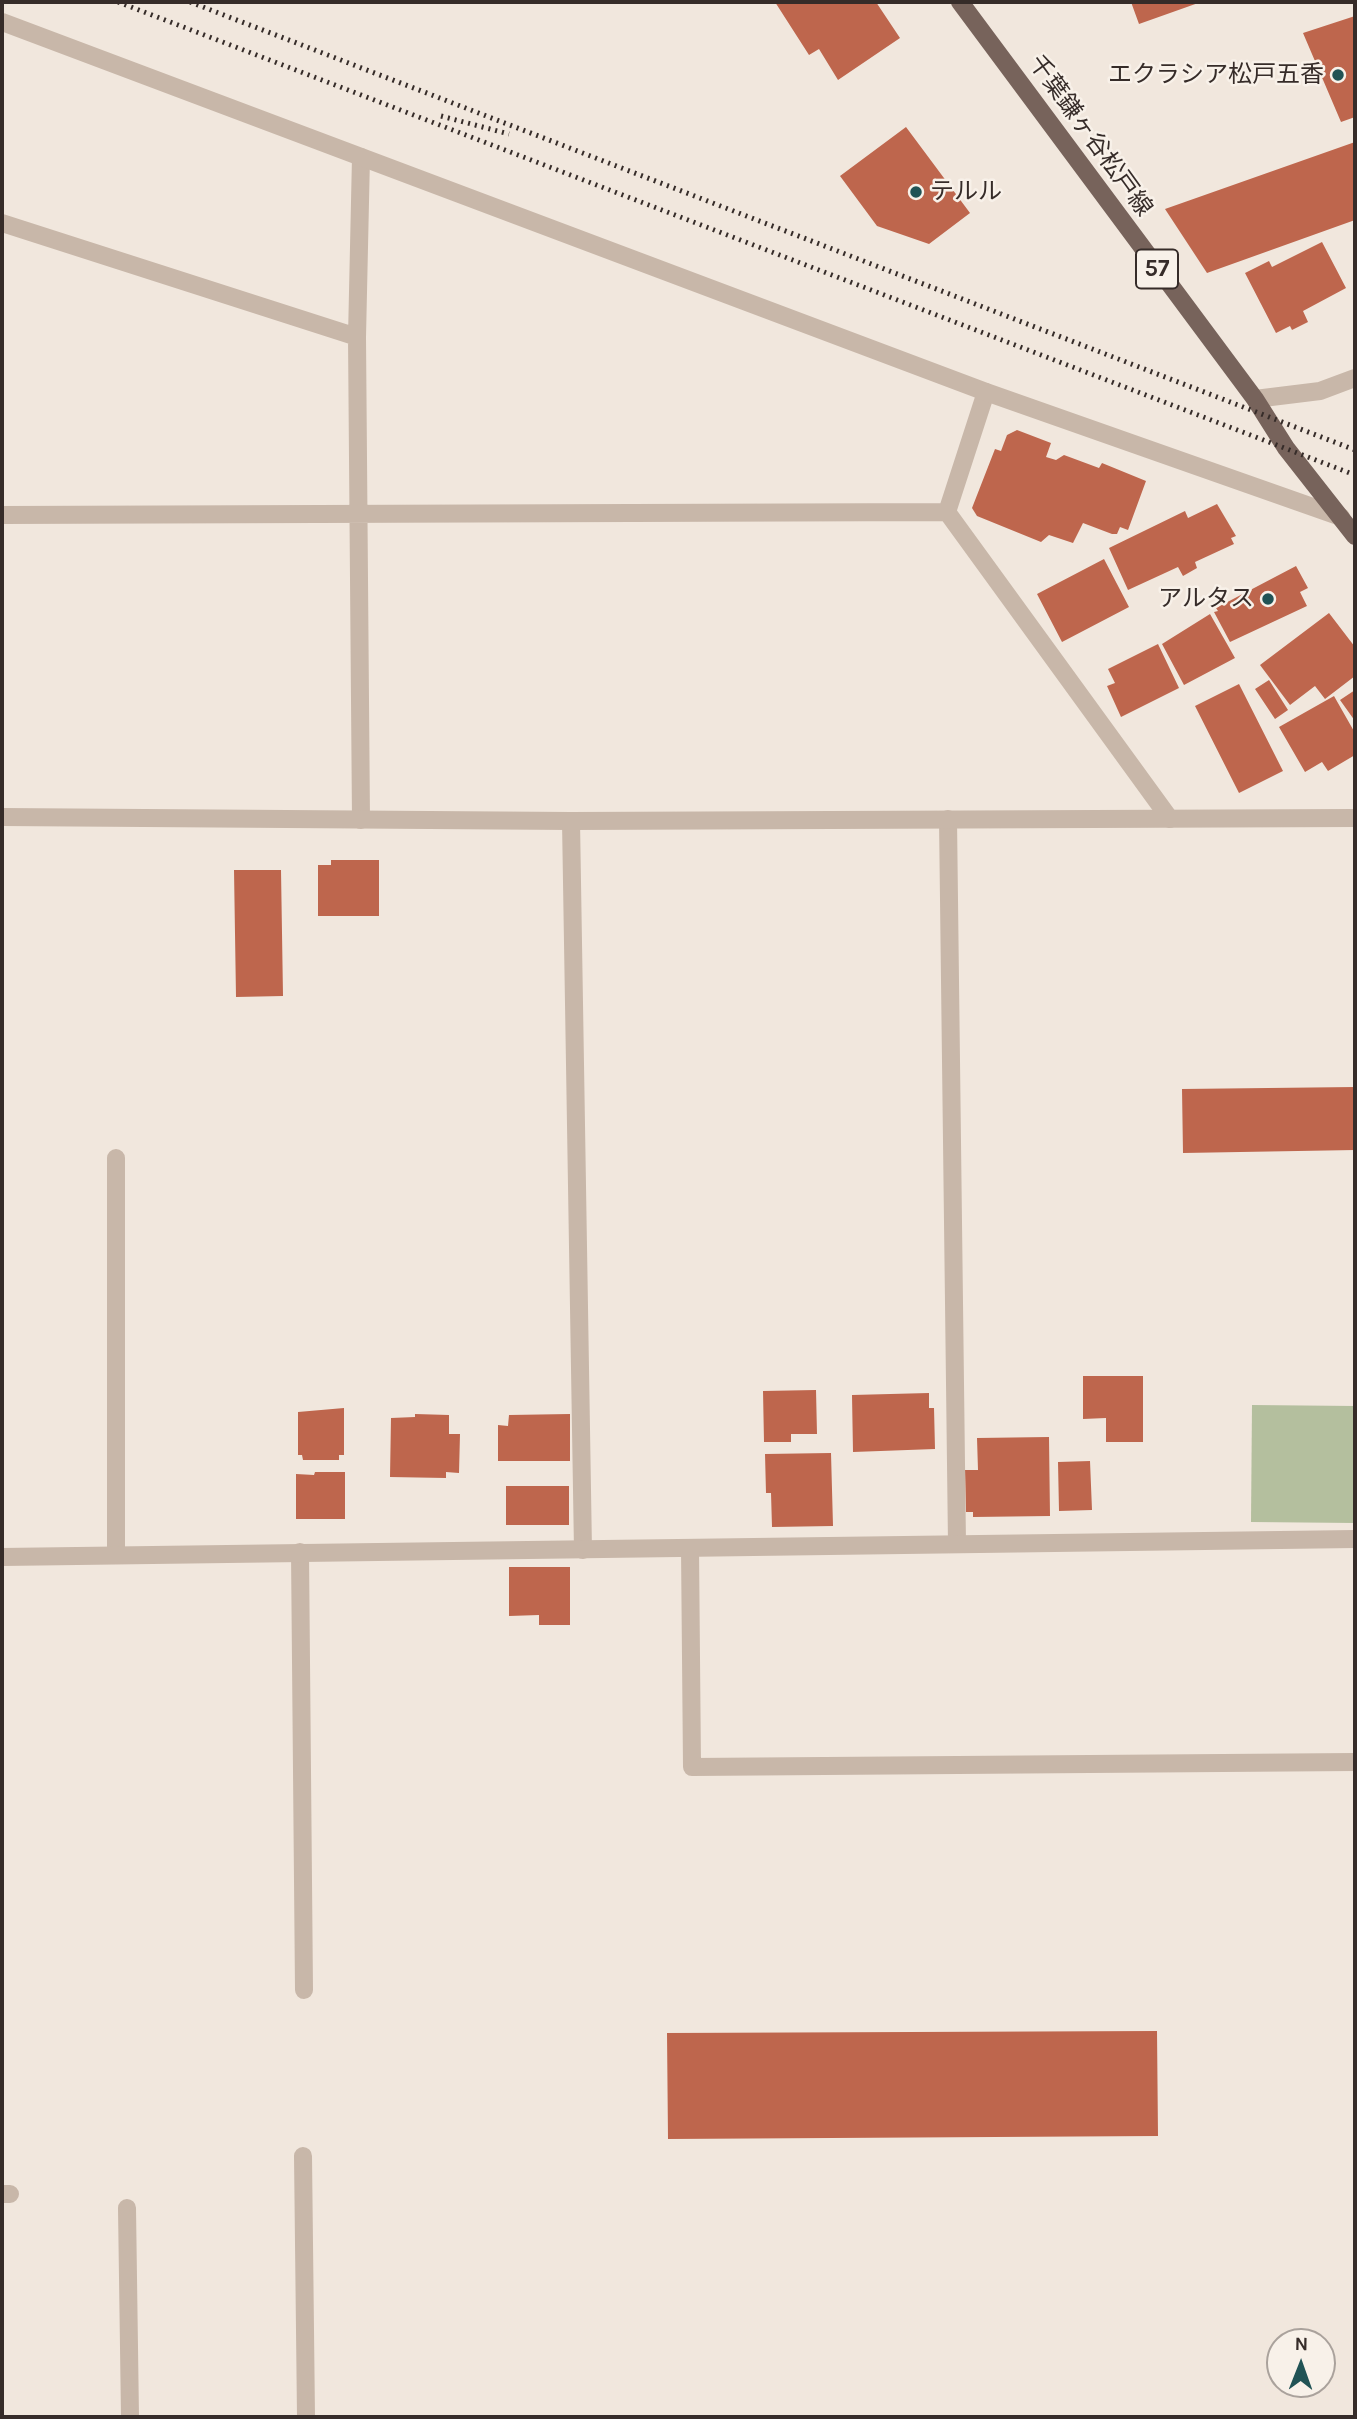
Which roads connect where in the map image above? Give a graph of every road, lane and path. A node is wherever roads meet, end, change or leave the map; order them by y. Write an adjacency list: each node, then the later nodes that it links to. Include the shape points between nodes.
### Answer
1 (960, 2): 8 (main road, 千葉鎌ヶ谷松戸線 / 57)
2 (2, 22): 3 (street)
3 (361, 157): 5 (street); 7 (street)
4 (2, 223): 5 (street)
5 (357, 337): 10 (street)
6 (1355, 378): 8 (street, via 1320,391)
7 (986, 392): 9 (street); 12 (street)
8 (1255, 399): 12 (main road, 千葉鎌ヶ谷松戸線 / 57)
9 (947, 512): 10 (street); 17 (street)
10 (359, 514): 11 (street); 18 (street)
11 (2, 515)
12 (1341, 517): 13 (main road, 千葉鎌ヶ谷松戸線 / 57)
13 (1355, 536)
14 (2, 817): 18 (street)
15 (1355, 818): 17 (street)
16 (948, 819): 17 (street); 19 (street); 22 (street)
17 (1170, 819)
18 (361, 820): 19 (street)
19 (571, 821): 24 (street)
20 (116, 1158): 26 (street)
21 (1355, 1539): 22 (street)
22 (957, 1544): 23 (street)
23 (690, 1548): 24 (street); 28 (street, via 692,1767)
24 (583, 1550): 25 (street)
25 (300, 1552): 26 (street); 29 (street)
26 (116, 1555): 27 (street)
27 (2, 1557)
28 (1355, 1762)
29 (304, 1990)
30 (303, 2156): 33 (street)
31 (127, 2208): 32 (street)
32 (130, 2417)
33 (306, 2417)

